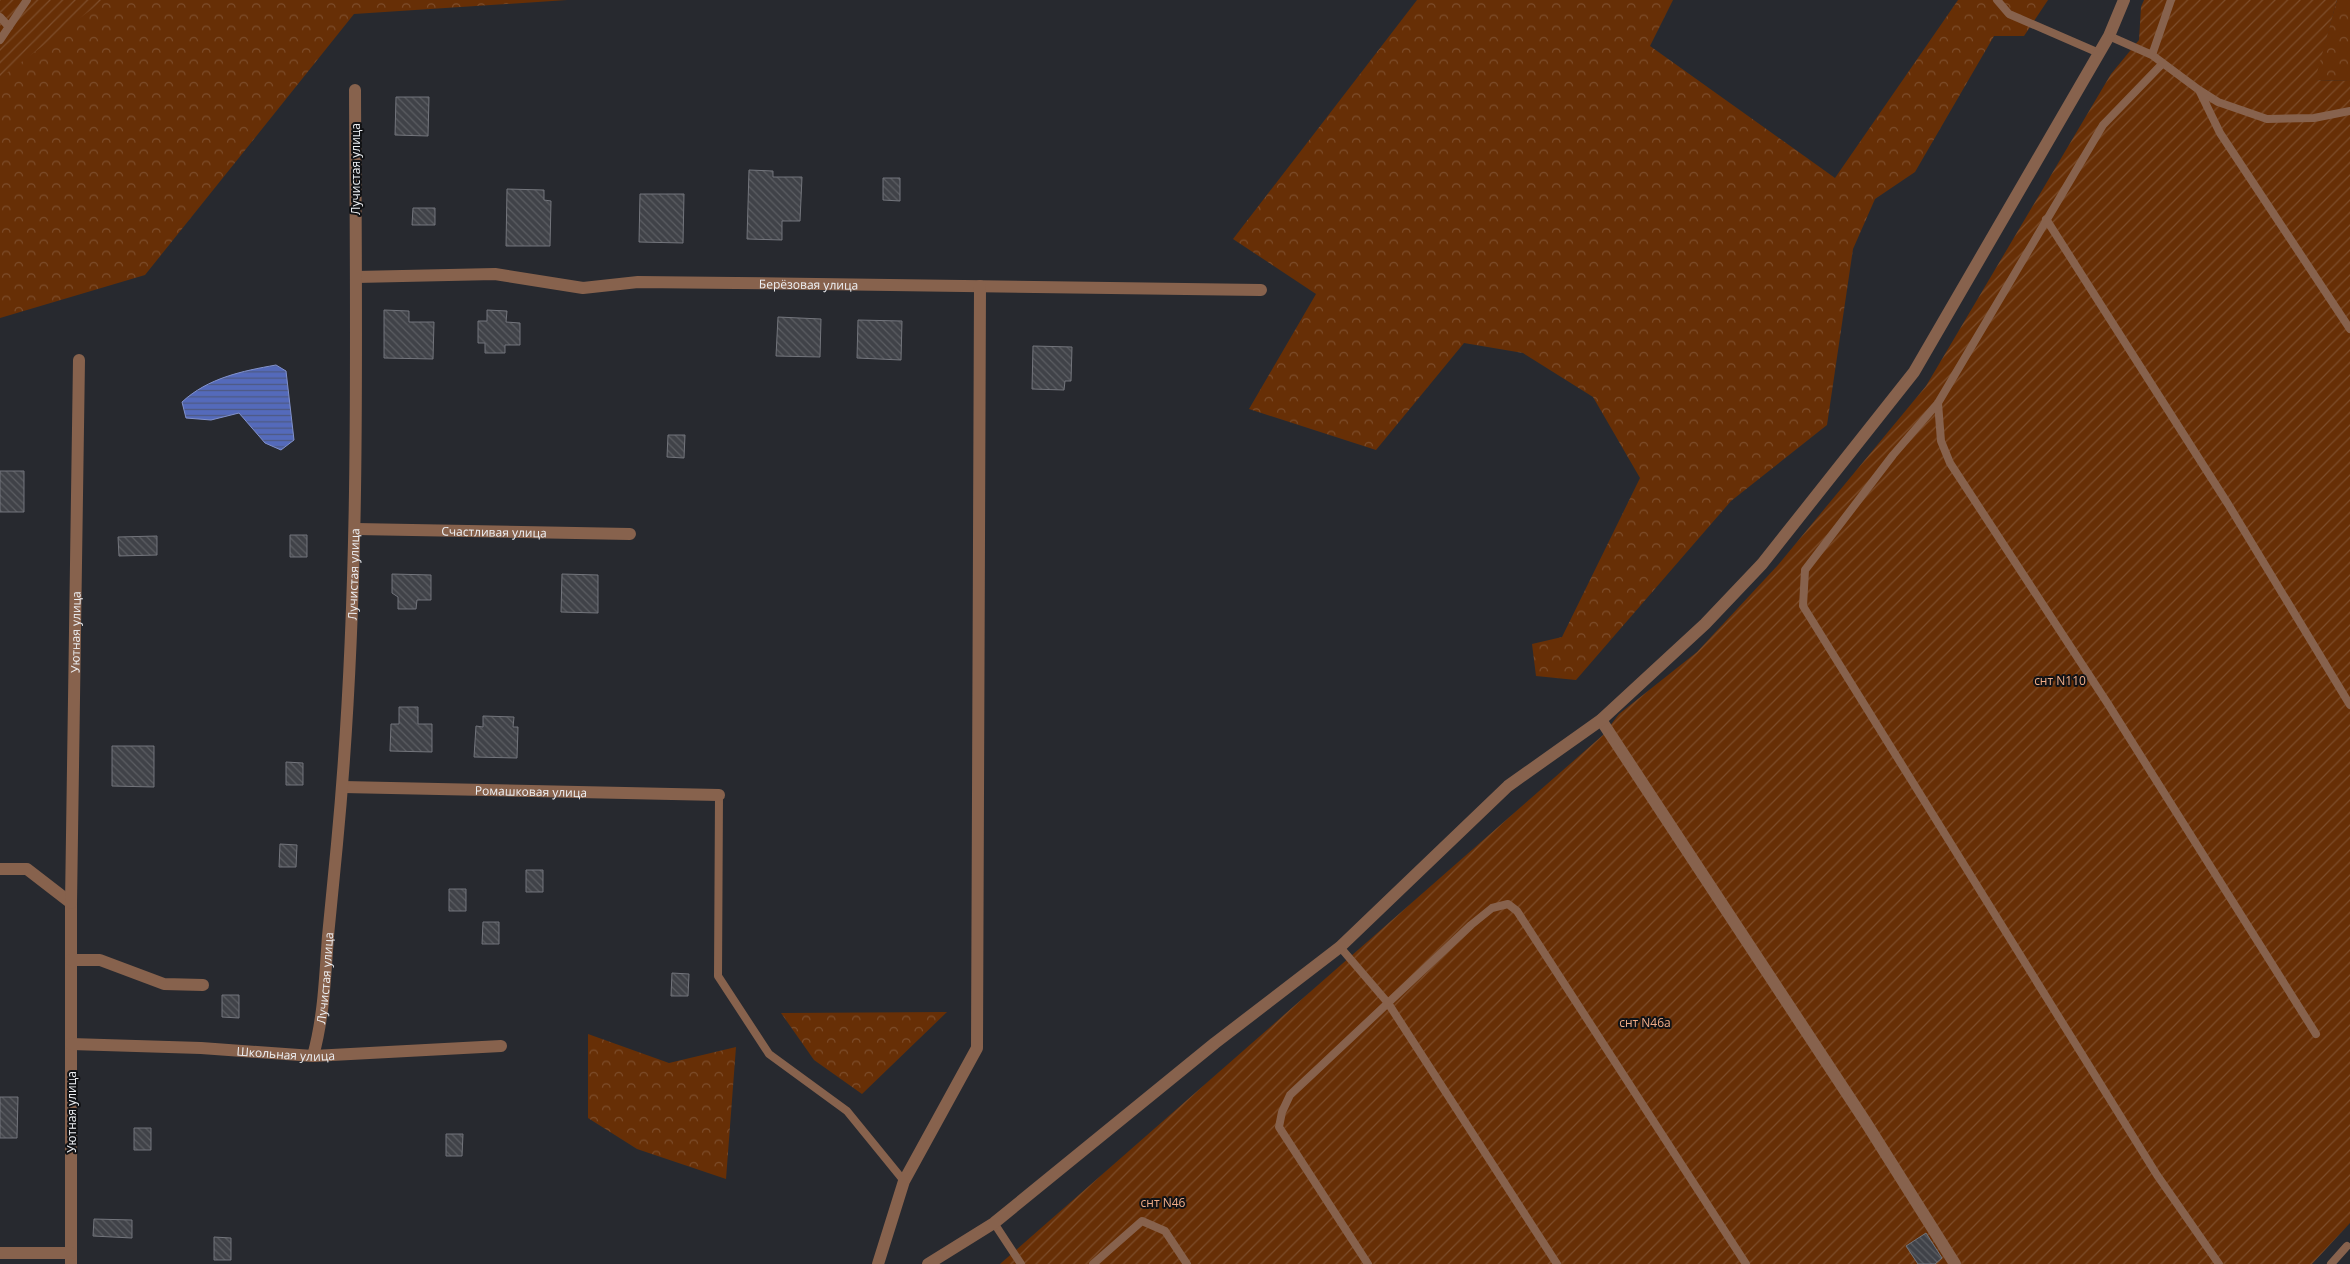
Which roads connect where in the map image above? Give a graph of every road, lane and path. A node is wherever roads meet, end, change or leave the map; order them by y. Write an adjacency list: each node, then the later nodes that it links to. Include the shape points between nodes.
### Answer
1 (27, 0): 6 (lane)
2 (1997, 0): 9 (lane, via 2009,14)
3 (2124, 0): 7 (street)
4 (2171, 0): 10 (lane)
5 (0, 17): 6 (lane)
6 (9, 27): 8 (lane)
7 (2109, 36): 9 (street); 10 (lane)
8 (0, 40)
9 (2099, 52): 25 (street, via 1914,372 1762,564 1705,624)
10 (2152, 55): 11 (lane)
11 (2163, 64): 13 (lane); 15 (lane, via 2103,125)
12 (355, 90): 16 (street, Лучистая улица)
13 (2199, 90): 14 (lane, via 2218,102 2266,120 2314,118); 19 (lane, via 2220,133)
14 (2350, 111)
15 (2046, 219): 21 (lane); 24 (lane, via 2228,504)
16 (356, 277): 17 (street, Берёзовая улица, via 495,274 583,288 638,282); 22 (street, Лучистая улица)
17 (980, 286): 18 (street, Берёзовая улица); 38 (street, via 977,1048)
18 (1261, 290)
19 (2350, 329)
20 (79, 360): 29 (street, Уютная улица)
21 (1938, 402): 34 (lane, via 1941,441 1950,463 2108,704); 52 (lane, via 1805,570 1803,606 2156,1175)
22 (356, 529): 23 (street, Счастливая улица); 26 (street, Лучистая улица)
23 (630, 534)
24 (2350, 705)
25 (1601, 720): 30 (street, via 1508,786); 51 (street, via 1865,1121)
26 (342, 787): 27 (street, Ромашковая улица); 37 (street, Лучистая улица, via 325,998)
27 (719, 795): 38 (lane, via 718,976 769,1054 846,1111)
28 (0, 869): 29 (street, via 27,869)
29 (71, 903): 31 (street, Уютная улица)
30 (1340, 946): 33 (lane); 39 (street)
31 (71, 960): 32 (street, via 100,960 164,984); 35 (street, Уютная улица)
32 (203, 985)
33 (1388, 1002): 48 (lane, via 1290,1095 1279,1127); 49 (lane); 50 (lane, via 1492,908 1508,904 1513,907)
34 (2316, 1034)
35 (71, 1044): 37 (street, Школьная улица); 42 (street, Уютная улица)
36 (501, 1046): 37 (street, Школьная улица)
37 (313, 1056)
38 (904, 1181): 43 (street)
39 (994, 1222): 44 (street); 45 (lane)
40 (2347, 1246): 53 (lane)
41 (0, 1253): 42 (street)
42 (71, 1259)
43 (878, 1264)
44 (928, 1264)
45 (1021, 1264)
46 (1093, 1264): 47 (lane, via 1142,1221 1165,1231)
47 (1187, 1264)
48 (1368, 1264)
49 (1556, 1264)
50 (1746, 1264)
51 (1955, 1264)
52 (2219, 1264)
53 (2331, 1264)

